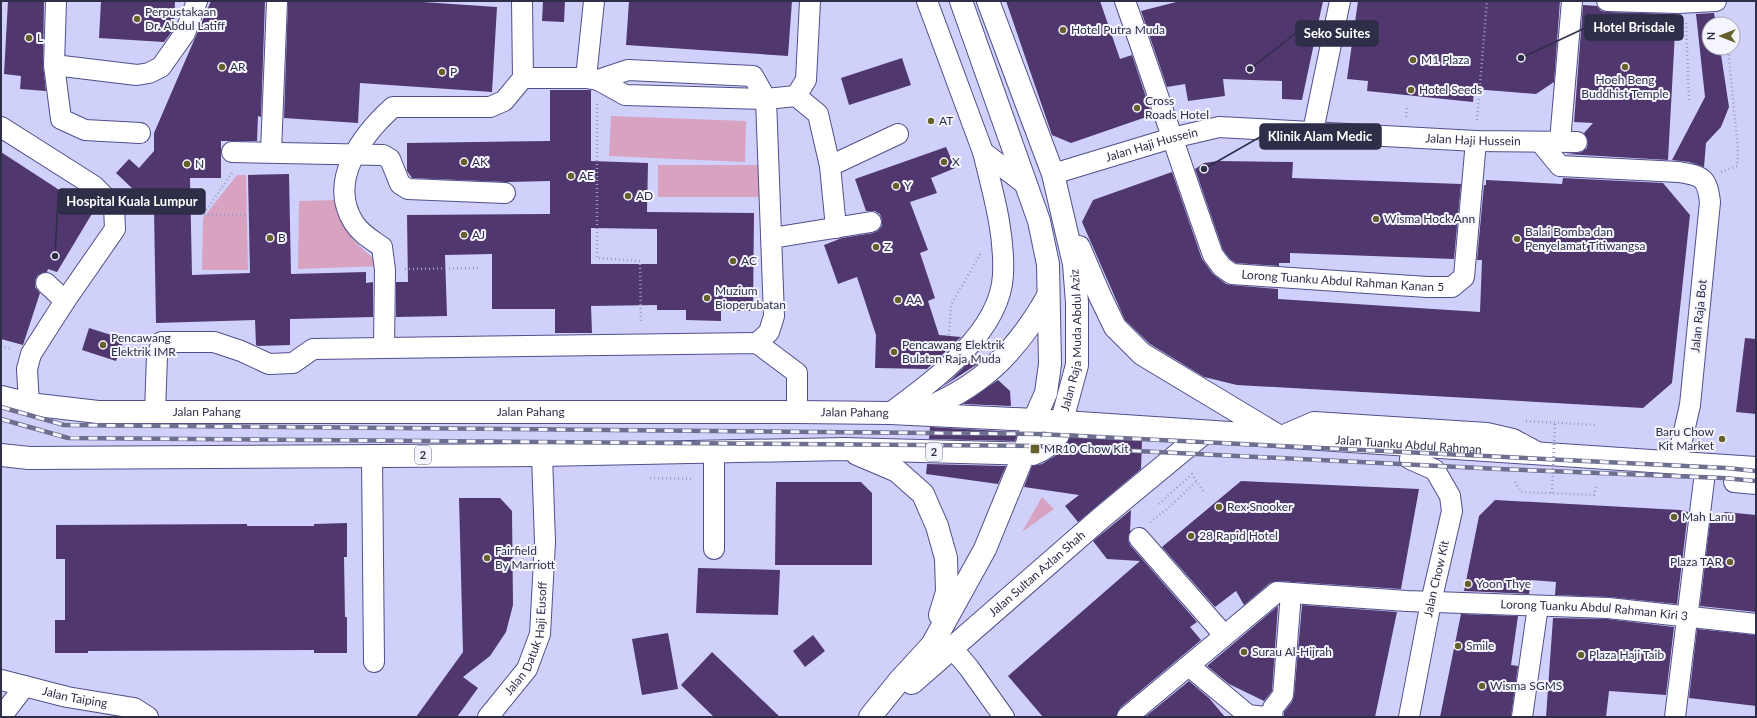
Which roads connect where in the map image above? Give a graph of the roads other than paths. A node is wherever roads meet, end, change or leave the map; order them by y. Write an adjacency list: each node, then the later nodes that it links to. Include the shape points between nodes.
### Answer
1 (56, 1): 15 (street)
2 (197, 1): 15 (street, via 185,32 160,68 149,73 136,75)
3 (277, 1): 28 (street)
4 (522, 1): 16 (street)
5 (594, 1): 17 (street)
6 (810, 1): 18 (street, via 806,80)
7 (927, 1): 29 (street)
8 (961, 1): 33 (main road, Jalan Raja Muda Abdul Aziz)
9 (988, 1): 32 (main road, Jalan Raja Muda Abdul Aziz)
10 (1125, 1): 24 (street, Lorong Tuanku Abdul Rahman Kanan 5)
11 (1340, 1): 21 (street)
12 (1572, 1): 26 (street, Jalan Haji Hussein, via 1568,141)
13 (1607, 1): 14 (street)
14 (1716, 1)
15 (54, 65): 22 (street, via 61,119 85,130)
16 (523, 78): 17 (street); 30 (street, via 504,101 490,107 393,107 376,122)
17 (592, 79): 19 (street, via 625,95)
18 (796, 96): 19 (street); 31 (street, via 818,114)
19 (766, 99): 37 (street)
20 (1, 127): 40 (street, via 94,186 114,206 115,229)
21 (1313, 131): 24 (street, Jalan Haji Hussein, via 1219,127); 25 (street, Jalan Haji Hussein)
22 (140, 133)
23 (898, 134): 31 (street)
24 (1172, 138): 25 (street, Lorong Tuanku Abdul Rahman Kanan 5, via 1213,255 1222,267 1232,274 1427,287 1452,287 1464,277); 32 (street, Jalan Haji Hussein)
25 (1476, 141): 26 (street, Jalan Haji Hussein)
26 (1540, 142): 62 (street, Jalan Raja Bot, via 1560,166 1679,172 1696,175 1704,180 1708,187 1710,202 1690,405)
27 (235, 152): 28 (street)
28 (271, 152): 30 (street)
29 (983, 152): 33 (street); 47 (street, via 1001,232 1003,276 997,302 969,346)
30 (353, 155): 34 (street, via 383,155 390,159 395,176 400,184 408,189); 42 (street, via 344,183 347,209 364,235 382,247 385,270)
31 (830, 166): 36 (street)
32 (1053, 174): 49 (main road, Jalan Raja Muda Abdul Aziz, via 1074,264 1077,303 1077,365); 52 (main road, via 1082,256 1115,327 1142,354)
33 (1025, 184): 39 (main road, Jalan Raja Muda Abdul Aziz, via 1039,221 1048,264)
34 (505, 193)
35 (871, 222): 36 (street)
36 (836, 228): 37 (street)
37 (772, 238): 41 (street, via 774,316 769,332)
38 (46, 283): 40 (street)
39 (1048, 296): 47 (main road, via 1032,324 995,367 955,395 933,406); 48 (main road, Jalan Raja Muda Abdul Aziz, via 1050,364 1046,393)
40 (65, 301): 44 (street, via 31,354 27,369)
41 (757, 343): 42 (street); 46 (street, via 797,373)
42 (384, 347): 45 (street, via 313,349 293,363 269,364 214,342 162,342 157,356)
43 (1, 397): 44 (main road, Jalan Pahang)
44 (29, 404): 45 (main road, Jalan Pahang, via 98,412)
45 (155, 412): 46 (main road, Jalan Pahang)
46 (797, 412): 47 (main road, Jalan Pahang)
47 (900, 414): 48 (main road, Jalan Pahang)
48 (1034, 420): 49 (main road, Jalan Pahang); 57 (main road, Jalan Sultan Azlan Shah)
49 (1062, 422): 50 (main road, Jalan Tuanku Abdul Rahman); 57 (main road, Jalan Raja Muda Abdul Aziz, via 1052,443 1042,451)
50 (1205, 432): 51 (main road, Jalan Tuanku Abdul Rahman); 74 (main road, Jalan Sultan Azlan Shah, via 1101,518)
51 (1234, 434): 52 (main road, Jalan Tuanku Abdul Rahman); 61 (main road, via 1277,450)
52 (1280, 437): 54 (main road, Jalan Tuanku Abdul Rahman); 56 (street, via 1314,422 1487,433 1513,439)
53 (844, 449): 55 (main road, 2); 57 (main road, 2); 73 (main road, via 897,470 923,494 937,526 946,558 947,592)
54 (1502, 451): 56 (main road, Jalan Tuanku Abdul Rahman); 61 (main road)
55 (714, 452): 59 (main road, 2); 66 (street)
56 (1540, 453): 62 (main road, Jalan Tuanku Abdul Rahman)
57 (1024, 454): 73 (main road, Jalan Sultan Azlan Shah, via 985,548)
58 (1, 455): 60 (main road, 2, via 29,458)
59 (542, 455): 60 (main road, 2); 81 (street, Jalan Datuk Haji Eusoff, via 545,542 540,634 527,669)
60 (372, 456): 75 (street)
61 (1410, 459): 68 (street, Jalan Chow Kit, via 1435,470 1450,496 1452,511)
62 (1691, 463): 63 (main road, Jalan Tuanku Abdul Rahman); 70 (street, Jalan Raja Bot)
63 (1746, 468): 64 (street, via 1734,482)
64 (1756, 484)
65 (1144, 530): 72 (street)
66 (714, 548)
67 (1291, 593): 68 (street, Lorong Tuanku Abdul Rahman Kiri 3); 72 (street, Lorong Tuanku Abdul Rahman Kiri 3, via 1277,592); 86 (street, via 1283,696 1273,708)
68 (1431, 602): 69 (street, Lorong Tuanku Abdul Rahman Kiri 3); 87 (street, Jalan Chow Kit)
69 (1538, 606): 70 (street, Lorong Tuanku Abdul Rahman Kiri 3, via 1608,608); 88 (street)
70 (1688, 615): 71 (street, Lorong Tuanku Abdul Rahman Kiri 3); 89 (street, Jalan Raja Bot)
71 (1756, 624)
72 (1224, 635): 76 (street, Lorong Tuanku Abdul Rahman Kiri 3)
73 (932, 645): 82 (main road, Jalan Sultan Azlan Shah)
74 (953, 649): 82 (main road, Jalan Sultan Azlan Shah); 83 (street)
75 (374, 662)
76 (1189, 666): 84 (street, Lorong Tuanku Abdul Rahman Kiri 3); 85 (street, via 1248,715)
77 (1, 680): 78 (street, Jalan Taiping)
78 (25, 686): 79 (street); 80 (street, Jalan Taiping, via 67,697 134,708)
79 (1, 717)
80 (148, 717)
81 (488, 717)
82 (871, 717)
83 (1004, 717)
84 (1127, 717)
85 (1265, 717)
86 (1272, 717)
87 (1409, 717)
88 (1522, 717)
89 (1675, 717)

